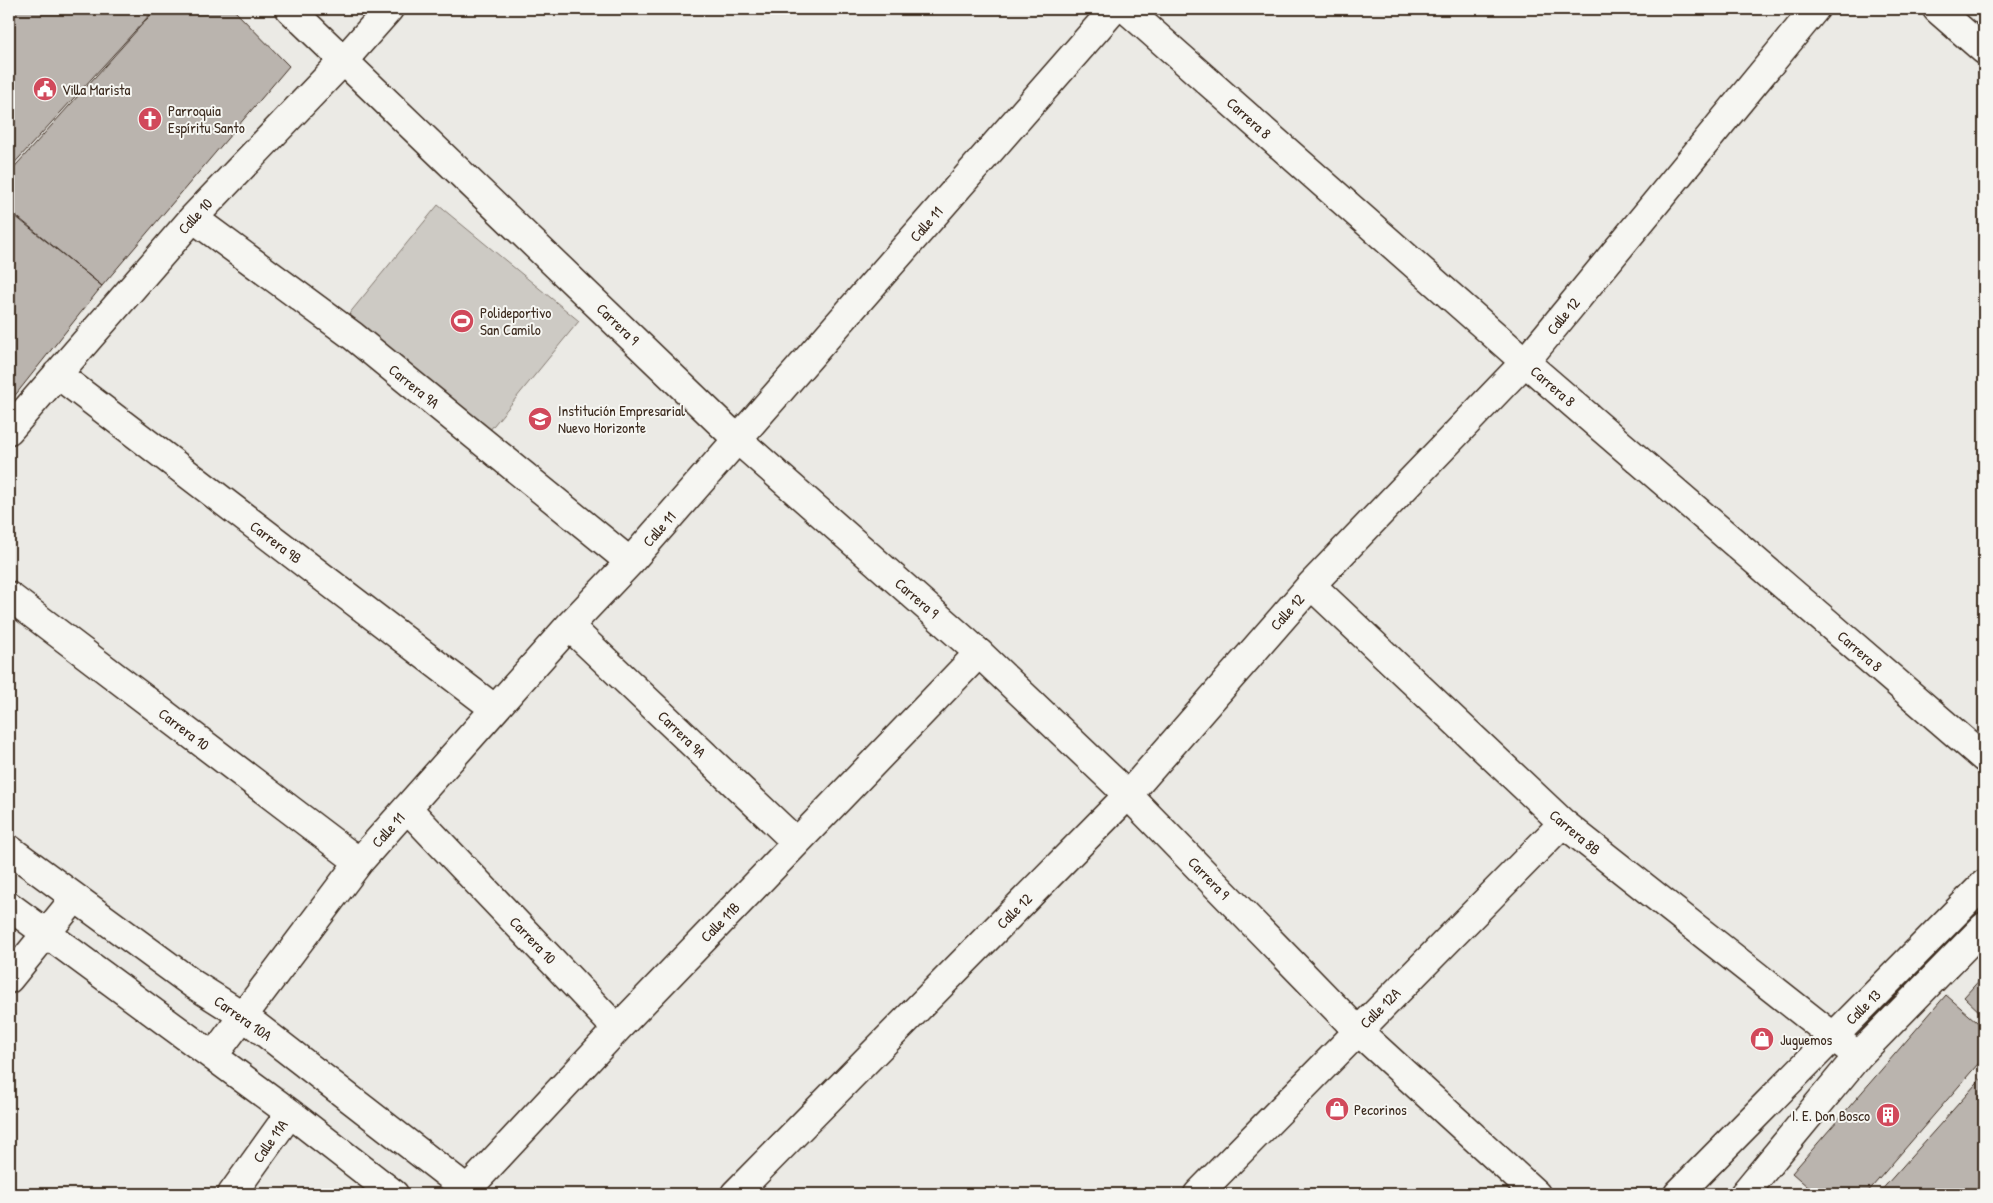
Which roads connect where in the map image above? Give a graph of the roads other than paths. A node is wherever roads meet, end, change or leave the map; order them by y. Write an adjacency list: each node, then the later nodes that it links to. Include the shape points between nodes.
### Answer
1 (290, 9): 8 (street, Carrera 9)
2 (389, 9): 8 (street, Calle 10)
3 (1114, 9): 13 (street, Calle 11)
4 (1126, 9): 10 (street, Carrera 8)
5 (1814, 9): 10 (street, Calle 12)
6 (1937, 9): 7 (street)
7 (1984, 50)
8 (343, 61): 9 (street, Calle 10); 13 (street, Carrera 9)
9 (193, 218): 11 (street, Calle 10); 14 (street, Carrera 9A, via 353,336)
10 (1525, 362): 15 (street, Calle 12); 20 (street, Carrera 8)
11 (57, 374): 12 (street, Calle 10); 19 (street, Carrera 9B)
12 (9, 430)
13 (737, 439): 14 (street, Calle 11); 18 (street, Carrera 9)
14 (630, 562): 17 (street, Calle 11)
15 (1311, 585): 21 (street, Calle 12); 23 (street, Carrera 8B)
16 (9, 596): 26 (street, Carrera 10)
17 (569, 626): 19 (street, Calle 11); 24 (street, Carrera 9A)
18 (979, 652): 21 (street, Carrera 9); 24 (street, Calle 11B)
19 (495, 709): 22 (street, Calle 11)
20 (1984, 758)
21 (1128, 795): 35 (street, Carrera 9); 43 (street, Calle 12)
22 (407, 808): 26 (street, Calle 11); 34 (street, Carrera 10)
23 (1563, 823): 35 (street, Calle 12A); 36 (street, Carrera 8B)
24 (796, 842): 34 (street, Calle 11B)
25 (9, 849): 28 (street, Carrera 10A)
26 (359, 862): 33 (street, Calle 11)
27 (1984, 884): 36 (street, Calle 13)
28 (75, 898): 31 (street); 33 (street, Carrera 10A, via 193,984)
29 (9, 906): 31 (street)
30 (1984, 927): 38 (street, Calle 13)
31 (46, 933): 32 (street); 37 (street)
32 (9, 979)
33 (242, 1015): 37 (street, Calle 11); 40 (street, Carrera 10A)
34 (617, 1029): 40 (street, Calle 11B)
35 (1358, 1031): 44 (street, Calle 12A); 45 (street, Carrera 9)
36 (1834, 1036): 38 (street, Carrera 8B); 46 (street, Calle 13)
37 (213, 1056): 39 (street)
38 (1858, 1056): 47 (street, Calle 13)
39 (290, 1113): 41 (street, Calle 11A); 42 (street)
40 (468, 1193)
41 (232, 1194)
42 (394, 1194)
43 (735, 1194)
44 (1198, 1194)
45 (1536, 1194)
46 (1678, 1194)
47 (1744, 1194)

